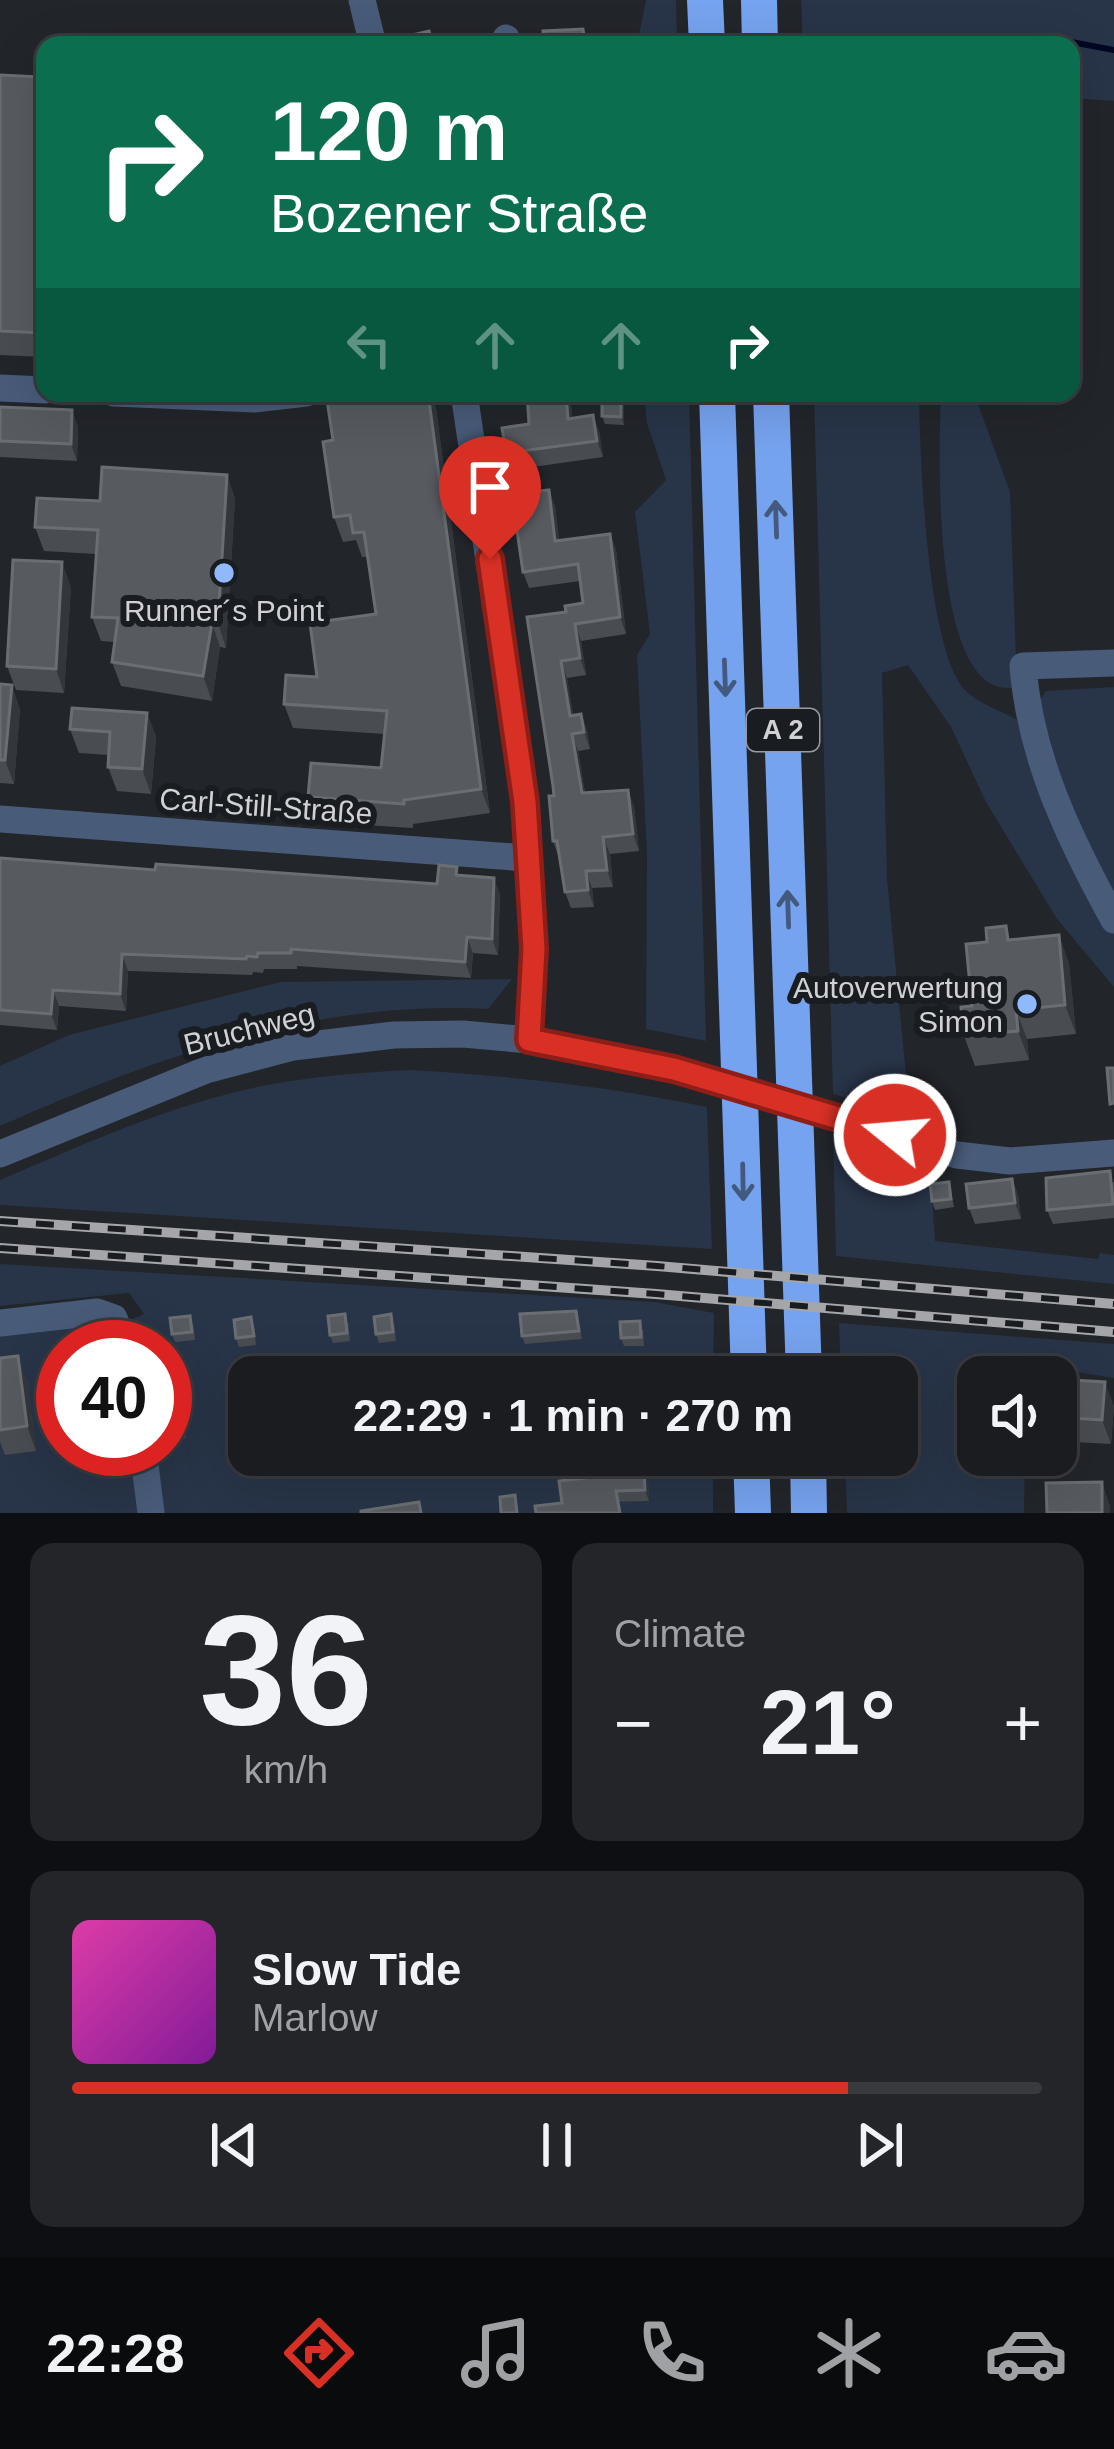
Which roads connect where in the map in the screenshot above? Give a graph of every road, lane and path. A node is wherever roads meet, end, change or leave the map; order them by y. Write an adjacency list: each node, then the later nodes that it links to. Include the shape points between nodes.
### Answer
1 (362, 0): 4 (street)
2 (704, 0): 5 (highway)
3 (759, 0): 6 (highway)
4 (372, 36)
5 (706, 36)
6 (760, 36)
7 (0, 388): 8 (street)
8 (36, 390)
9 (465, 402): 14 (street)
10 (717, 402): 21 (highway, A 2, one-way to 21)
11 (772, 402): 22 (highway, A 2, one-way to 11)
12 (1114, 663): 15 (street, via 1023,666 1026,713 1067,836)
13 (0, 819): 14 (street, Carl-Still-Straße)
14 (527, 859): 16 (street, via 534,949)
15 (1114, 920)
16 (529, 1040): 17 (street, Bruchweg, via 674,1069 957,1155 1010,1161); 18 (street, Bruchweg, via 394,1035 293,1047 206,1070)
17 (1114, 1153)
18 (0, 1154)
19 (115, 1320): 20 (street, via 97,1312)
20 (0, 1323)
21 (748, 1356)
22 (803, 1356)
23 (146, 1476): 28 (street)
24 (745, 1476): 29 (highway)
25 (752, 1476): 30 (highway)
26 (808, 1476): 31 (highway)
27 (815, 1476): 32 (highway)
28 (151, 1513)
29 (734, 1513)
30 (753, 1513)
31 (809, 1513)
32 (830, 1513)

